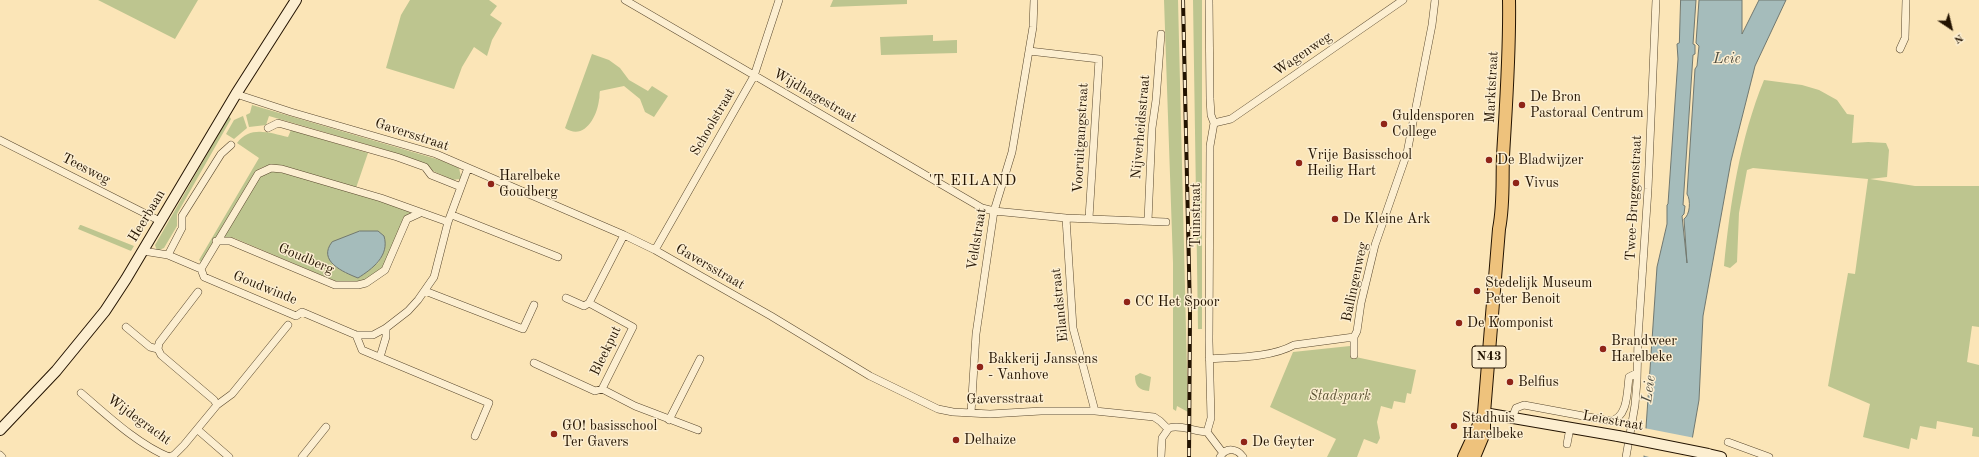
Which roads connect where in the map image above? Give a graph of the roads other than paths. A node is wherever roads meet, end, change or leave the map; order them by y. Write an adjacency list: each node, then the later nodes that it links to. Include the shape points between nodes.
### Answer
1 (296, 0): 15 (street, Heerbaan)
2 (625, 0): 14 (street, Wijdhagestraat)
3 (779, 0): 14 (street, Schoolstraat)
4 (1034, 0): 13 (street, Veldstraat)
5 (1210, 0): 16 (street, Tuinstraat, via 1210,99)
6 (1403, 0): 16 (street, Wagenweg, via 1231,119)
7 (1435, 0): 47 (street, Ballingenweg, via 1406,153 1375,245)
8 (1510, 0): 60 (main road, Marktstraat / N43, via 1502,211)
9 (1656, 0): 54 (street, Twee-Bruggenstraat)
10 (1906, 0): 12 (street, via 1905,38)
11 (1161, 34): 28 (street, Nijverheidsstraat, via 1152,128)
12 (1900, 49)
13 (1029, 51): 23 (street, Veldstraat, via 1012,152); 26 (street, Vooruitgangstraat, via 1099,59)
14 (754, 76): 23 (street, Wijdhagestraat, via 982,208); 33 (street, Schoolstraat)
15 (236, 94): 20 (street, Gaversstraat, via 436,154); 27 (street, Heerbaan)
16 (1214, 123): 52 (street, Tuinstraat, via 1210,146)
17 (268, 128): 21 (street, via 278,123 396,157 425,167 431,175)
18 (0, 140): 27 (street, Teesweg)
19 (231, 145): 35 (street, via 221,154 182,216 182,228)
20 (468, 168): 21 (street); 31 (street, Gaversstraat)
21 (461, 187): 24 (street)
22 (421, 212): 29 (street); 32 (street, via 282,169 271,168 258,174); 32 (street, Goudberg, via 407,219 385,270 366,283 358,285 335,285 230,241)
23 (994, 212): 25 (street); 59 (street, Veldstraat, via 976,334)
24 (452, 215): 29 (street); 36 (street)
25 (1066, 218): 26 (street); 58 (street, Eilandstraat, via 1073,328)
26 (1089, 218): 28 (street)
27 (160, 221): 34 (street, Heerbaan)
28 (1148, 221): 30 (street)
29 (448, 222): 38 (street, via 438,265)
30 (1166, 222)
31 (624, 235): 33 (street, Gaversstraat); 41 (street)
32 (216, 241): 37 (street)
33 (655, 250): 59 (street, Gaversstraat, via 870,376 938,409)
34 (142, 251): 35 (street, Goudwinde); 66 (street, Heerbaan, via 126,279 83,340)
35 (168, 255): 37 (street, Goudwinde)
36 (558, 257)
37 (201, 269): 46 (street, Goudwinde, via 204,277 249,297 296,316 302,312)
38 (425, 291): 42 (street, via 523,329); 45 (street, via 408,312)
39 (198, 292): 48 (street, via 159,343)
40 (566, 298): 41 (street, Bleekput, via 584,306)
41 (589, 303): 55 (street, Bleekput, via 633,327)
42 (534, 305)
43 (288, 325): 57 (street, Wijdegracht, via 232,394)
44 (126, 327): 48 (street, via 150,347)
45 (386, 328): 46 (street, Goudwinde, via 373,334); 50 (street)
46 (356, 335): 50 (street, via 362,350)
47 (1354, 337): 49 (street, Ballingenweg); 52 (street, Ballingenweg, via 1294,345 1285,350 1247,356)
48 (158, 349): 57 (street, via 161,355)
49 (1354, 355)
50 (380, 357): 70 (street, via 489,403)
51 (700, 359): 62 (street)
52 (1209, 359): 69 (street, Tuinstraat, via 1211,418)
53 (534, 363): 55 (street, Bleekput, via 595,392)
54 (1637, 373): 61 (street, Leiestraat, via 1629,377 1623,413 1614,420 1524,404 1516,408); 80 (street, Twee-Bruggenstraat, via 1635,405)
55 (602, 389): 62 (street, Bleekput)
56 (81, 393): 67 (street, Wijdegracht, via 118,423 169,457)
57 (217, 405): 67 (street, Wijdegracht)
58 (1095, 411): 59 (street, Gaversstraat); 65 (street, Gaversstraat, via 1154,417)
59 (971, 413)
60 (1484, 413): 61 (street, Leiestraat); 78 (main road, Marktstraat / N43); 79 (main road, Marktstraat / N43, via 1484,433)
61 (1514, 415): 64 (street, Leiestraat)
62 (670, 420): 68 (street, Bleekput)
63 (326, 427): 75 (street)
64 (1570, 428): 72 (street); 81 (street, Leiestraat, bridge)
65 (1168, 429): 69 (street, via 1173,427); 76 (street, via 1162,438)
66 (0, 430)
67 (198, 430): 74 (street)
68 (698, 430)
69 (1207, 432): 73 (street)
70 (475, 436)
71 (1728, 442): 82 (street)
72 (1567, 444)
73 (1222, 455): 77 (street, via 1234,450)
74 (229, 457)
75 (302, 457)
76 (1161, 457)
77 (1243, 457)
78 (1464, 457)
79 (1474, 457)
80 (1626, 457)
81 (1721, 457)
82 (1769, 457)

